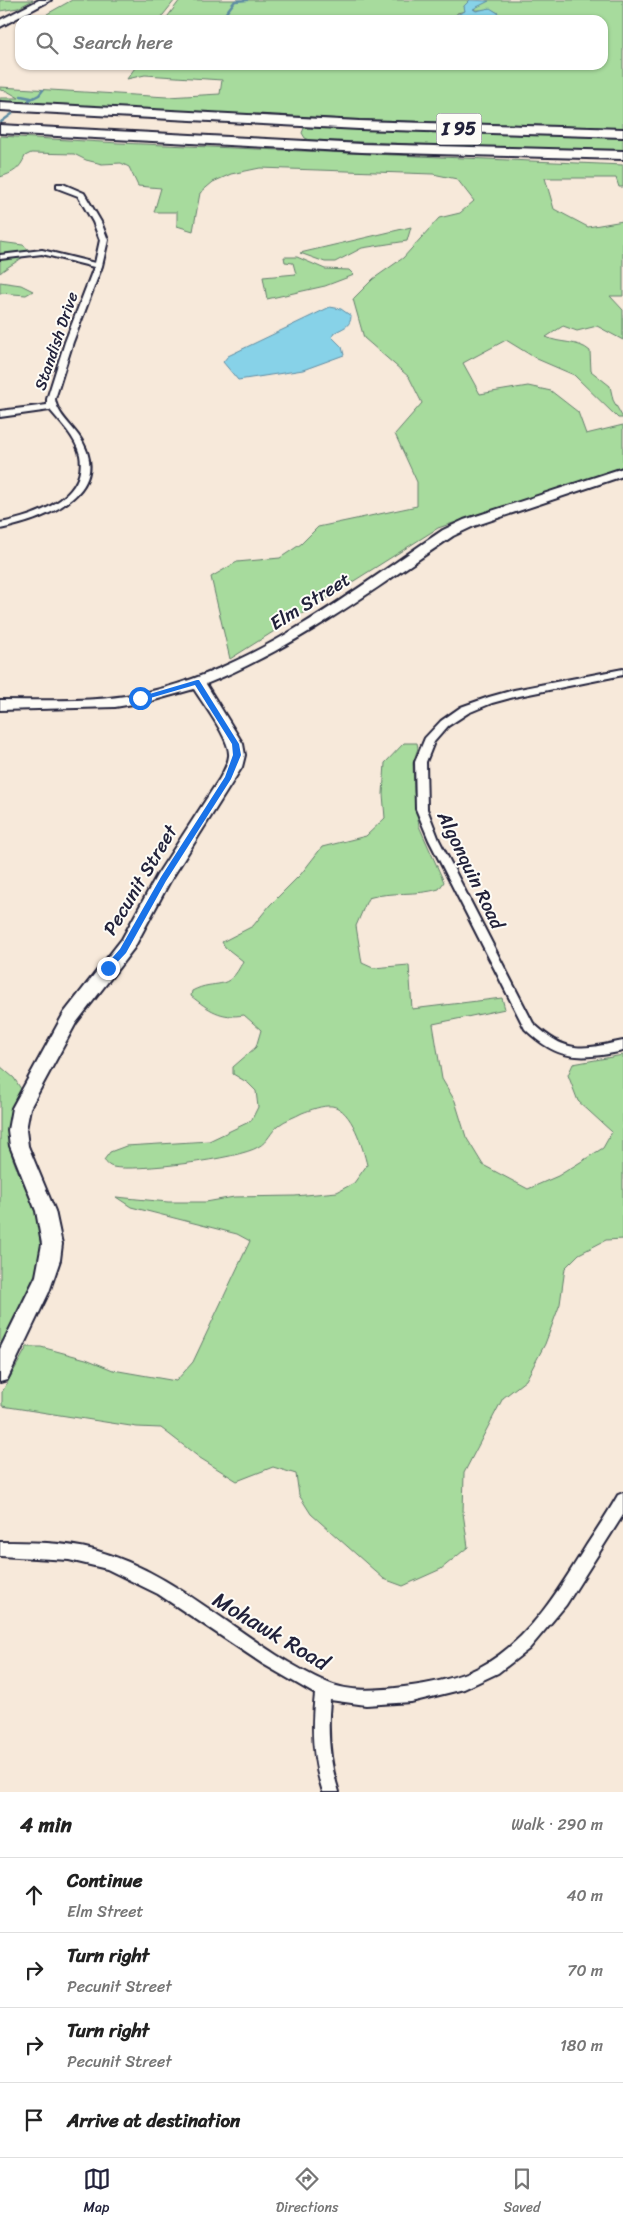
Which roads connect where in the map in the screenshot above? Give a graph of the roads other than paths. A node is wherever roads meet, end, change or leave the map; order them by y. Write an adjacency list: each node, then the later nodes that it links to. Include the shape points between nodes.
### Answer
1 (46, 0): 2 (street)
2 (17, 15)
3 (15, 16): 4 (street)
4 (0, 24)
5 (0, 106): 7 (highway, I 95, via 331,124)
6 (0, 129): 8 (highway, I 95, via 407,150)
7 (623, 133)
8 (623, 155)
9 (60, 186): 11 (street, Standish Drive, via 81,195 97,222 104,240)
10 (0, 257): 11 (street, via 42,252)
11 (98, 266): 12 (street, Standish Drive, via 52,393)
12 (52, 407): 13 (street); 15 (street, Standish Drive, via 82,448 86,464 81,481 68,498 47,512)
13 (0, 414)
14 (623, 472): 17 (street, Elm Street, via 459,528 291,636 244,663)
15 (0, 526)
16 (623, 672): 19 (street, Algonquin Road, via 524,691 475,705 446,722 428,740 420,761 418,780 422,810 434,840 529,1026 541,1039 564,1051 583,1054)
17 (197, 682): 18 (street, Elm Street, via 128,700); 20 (street, Pecunit Street, via 235,744 234,767 123,951 75,1010 25,1099 18,1120 17,1138 50,1225 51,1260)
18 (0, 705)
19 (623, 1046)
20 (0, 1373)
21 (623, 1500): 23 (street, Mohawk Road, via 564,1598 519,1648 492,1669 452,1685 392,1697 354,1696)
22 (0, 1549): 23 (street, Mohawk Road, via 65,1553 107,1561 164,1591)
23 (323, 1690): 24 (street, via 319,1744)
24 (331, 1792)

